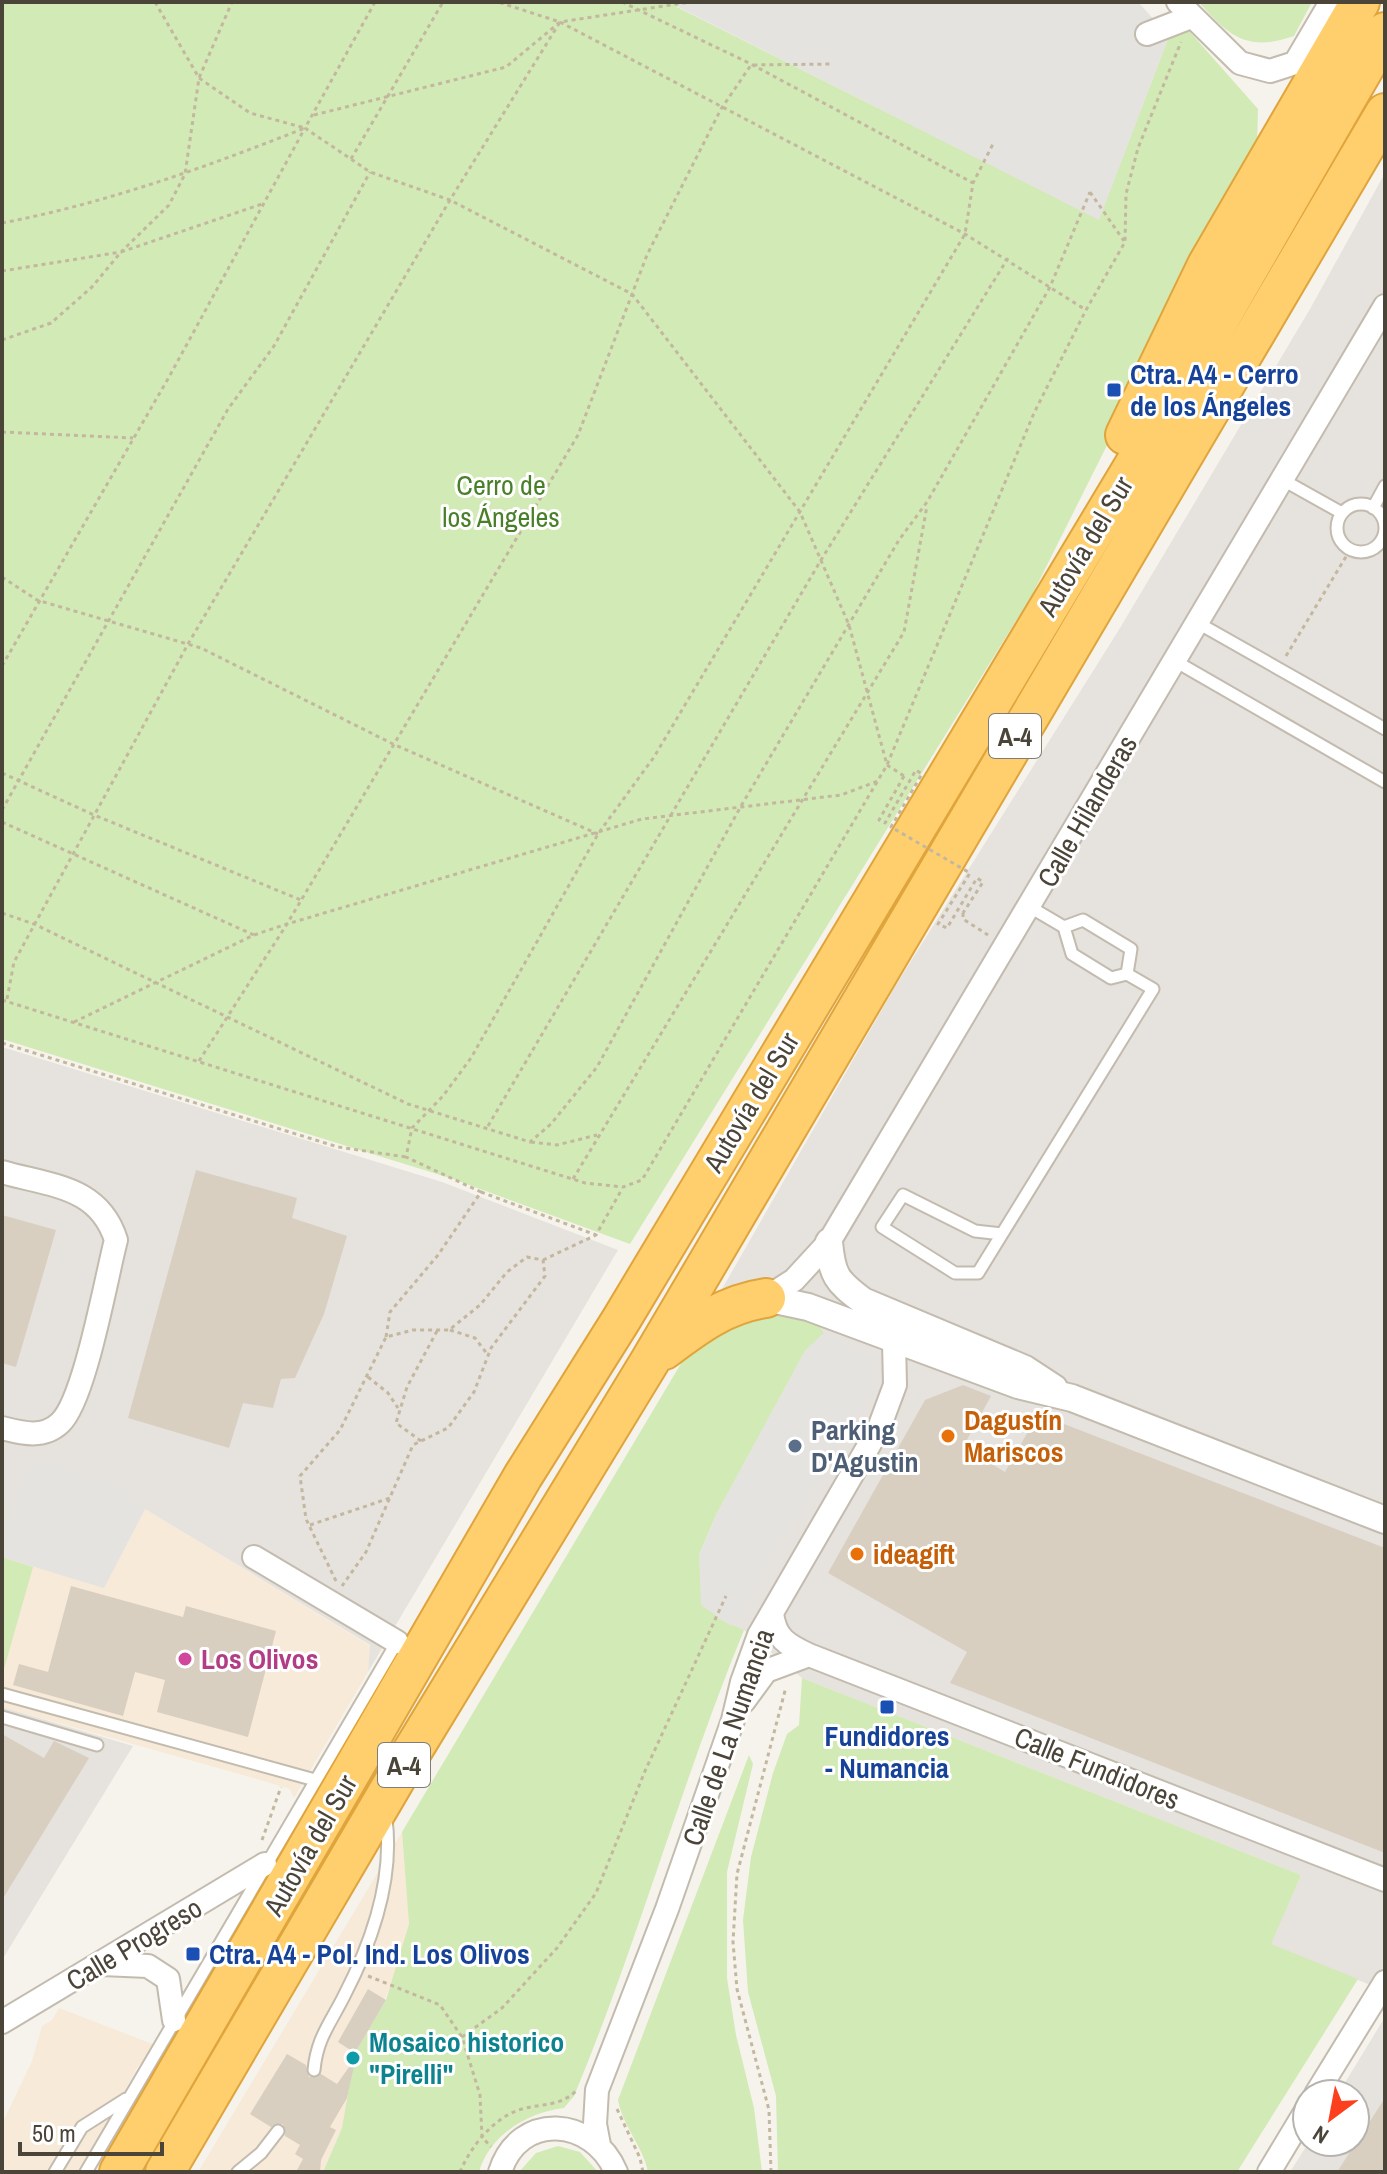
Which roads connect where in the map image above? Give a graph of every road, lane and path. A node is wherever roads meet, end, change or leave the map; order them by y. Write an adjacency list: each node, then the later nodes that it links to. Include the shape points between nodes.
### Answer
1 (155, 2): 17 (path)
2 (232, 2): 17 (path)
3 (375, 2): 21 (path)
4 (443, 2): 18 (path)
5 (498, 2): 12 (path)
6 (622, 2): 11 (path)
7 (690, 2): 11 (path)
8 (1331, 2): 10 (street, via 1295,63 1270,71 1240,63)
9 (1360, 2): 56 (highway, via 1207,265 1074,531)
10 (1185, 9): 14 (street); 32 (path, via 1126,194)
11 (638, 12): 12 (path); 16 (path)
12 (560, 22): 18 (path, via 506,67); 19 (path); 28 (path)
13 (1385, 32): 56 (highway, Autovía del Sur / A-4)
14 (1147, 34)
15 (832, 64): 16 (path)
16 (751, 65): 19 (path); 27 (path)
17 (199, 78): 22 (path, via 250,113); 26 (path)
18 (387, 97): 21 (path); 24 (path)
19 (721, 109): 31 (path); 37 (path)
20 (1385, 113): 113 (highway, Autovía del Sur / A-4)
21 (313, 115): 22 (path)
22 (305, 128): 24 (path); 26 (path); 29 (path)
23 (993, 144): 27 (path)
24 (351, 159): 25 (path)
25 (370, 172): 28 (path); 53 (path, via 274,346 228,409)
26 (185, 174): 30 (path); 33 (path, via 169,205)
27 (973, 183): 31 (path)
28 (450, 200): 37 (path); 57 (path)
29 (268, 202): 33 (path); 42 (path)
30 (2, 223)
31 (965, 234): 34 (path); 47 (path)
32 (1125, 242): 36 (path, via 1090,192); 39 (path)
33 (121, 252): 35 (path); 40 (path, via 51,323)
34 (1008, 258): 36 (path); 50 (path)
35 (2, 271)
36 (1050, 287): 39 (path); 45 (path)
37 (632, 294): 47 (path); 63 (path, via 578,435)
38 (1385, 306): 43 (street, Calle Hilanderas)
39 (1086, 310): 64 (path, via 1034,413)
40 (2, 340)
41 (2, 432): 42 (path)
42 (133, 438): 52 (path)
43 (1283, 480): 48 (lane); 54 (street, Calle Hilanderas)
44 (1385, 486): 46 (lane)
45 (927, 502): 55 (path); 61 (path, via 904,632)
46 (1373, 508): 48 (lane, via 1360,504); 49 (lane, via 1383,520 1380,543 1366,552)
47 (800, 512): 50 (path); 75 (path, via 654,757)
48 (1342, 513): 49 (lane, via 1337,533)
49 (1350, 550): 60 (path)
50 (821, 560): 55 (path); 72 (path)
51 (2, 577): 52 (path)
52 (37, 600): 53 (path); 59 (path)
53 (110, 619): 57 (path); 66 (path)
54 (1198, 623): 58 (street, Calle Hilanderas); 60 (lane)
55 (849, 625): 61 (path); 70 (path)
56 (1036, 626): 119 (highway, Autovía del Sur / A-4)
57 (188, 644): 63 (path); 73 (path)
58 (1175, 661): 68 (lane); 78 (street, Calle Hilanderas)
59 (2, 666)
60 (1279, 669): 62 (lane)
61 (868, 691): 64 (path); 69 (path)
62 (1385, 729)
63 (393, 744): 75 (path); 77 (path)
64 (887, 765): 67 (path); 84 (path, bridge, via 904,776 879,820 885,823 916,770 922,774 891,827 970,873 938,924 947,928 977,878 983,882 963,919)
65 (2, 773): 66 (path)
66 (19, 780): 71 (path); 73 (path)
67 (878, 781): 69 (path, via 841,795); 100 (path, via 642,1180)
68 (1385, 782)
69 (805, 799): 70 (path); 95 (path)
70 (741, 806): 72 (path); 96 (path, via 597,1067)
71 (2, 810)
72 (674, 814): 75 (path); 93 (path)
73 (94, 815): 76 (path); 77 (path)
74 (2, 822): 76 (path)
75 (598, 834): 81 (path); 92 (path, via 471,1058)
76 (73, 854): 80 (path); 83 (path)
77 (301, 900): 81 (path)
78 (1030, 907): 82 (lane); 84 (street, Calle Hilanderas)
79 (2, 913): 80 (path)
80 (34, 924): 86 (path); 87 (path, via 14,962)
81 (287, 924): 83 (path); 88 (path)
82 (1064, 927): 85 (lane, via 1072,954 1111,978); 85 (lane, via 1083,920 1131,949)
83 (254, 935): 86 (path)
84 (1005, 945): 104 (street, Calle Hilanderas)
85 (1127, 974): 102 (lane, via 1153,989)
86 (155, 985): 88 (path); 89 (path)
87 (4, 1000): 89 (path)
88 (227, 1019): 91 (path); 92 (path)
89 (74, 1022): 91 (path)
90 (2, 1043): 97 (path, via 338,1147)
91 (199, 1061): 94 (path)
92 (429, 1110): 93 (path); 94 (path)
93 (488, 1126): 96 (path)
94 (412, 1128): 97 (path); 99 (path)
95 (597, 1135): 96 (path, via 557,1145); 99 (path)
96 (530, 1142)
97 (406, 1157): 101 (path)
98 (2, 1172): 117 (street, via 88,1197 109,1217 116,1240 76,1399 60,1423 31,1436)
99 (573, 1179): 100 (path)
100 (623, 1187): 103 (path)
101 (481, 1192): 103 (path); 110 (path, via 390,1312)
102 (1002, 1234): 102 (lane, via 978,1273 955,1273 882,1227 903,1195 975,1231)
103 (596, 1235): 105 (path)
104 (829, 1242): 106 (street, Calle Hilanderas, via 794,1280); 107 (street, via 831,1269 842,1285 863,1301)
105 (543, 1260): 109 (path, via 527,1257); 112 (path, via 545,1276)
106 (766, 1298): 111 (street, via 808,1307); 113 (highway, via 742,1301 710,1316)
107 (912, 1321): 111 (street, via 904,1324); 115 (street, via 1025,1369)
108 (438, 1330): 109 (path); 110 (path); 116 (path)
109 (449, 1330): 112 (path, via 475,1338)
110 (386, 1337): 114 (path)
111 (894, 1342): 115 (street, via 1018,1385); 125 (street, Calle de La Numancia, via 895,1385 879,1428)
112 (488, 1355): 118 (path, via 474,1392 448,1428)
113 (650, 1361): 135 (highway, Autovía del Sur / A-4)
114 (368, 1377): 116 (path); 122 (path, via 340,1430 300,1476)
115 (1064, 1395): 121 (street)
116 (399, 1410): 118 (path, via 396,1423)
117 (2, 1428)
118 (421, 1441): 120 (path, via 413,1445)
119 (523, 1476): 126 (highway, via 487,1500); 155 (highway, Autovía del Sur / A-4)
120 (390, 1498): 122 (path); 122 (path, via 366,1552 338,1592 333,1569)
121 (1385, 1520)
122 (308, 1525)
123 (254, 1557): 126 (street)
124 (726, 1596): 143 (path, via 645,1771 596,1893 557,1948 502,2008)
125 (772, 1613): 127 (street, Calle Fundidores, via 781,1639); 131 (street, Calle de La Numancia, via 759,1635)
126 (397, 1642): 134 (lane)
127 (809, 1655): 128 (street); 137 (street, Calle Fundidores)
128 (784, 1662): 131 (street, via 752,1686); 159 (path, via 782,1709 737,1874 733,1942 737,1989 769,2110)
129 (2, 1694): 133 (lane)
130 (2, 1717): 132 (lane)
131 (733, 1720): 147 (street, Calle de La Numancia)
132 (97, 1745)
133 (286, 1772): 134 (lane); 136 (path)
134 (315, 1780): 136 (lane)
135 (383, 1800): 139 (lane, via 390,1851 373,1936); 156 (highway, Autovía del Sur / A-4)
136 (262, 1854): 138 (street, Calle Progreso); 141 (lane)
137 (1385, 1880)
138 (102, 1964): 141 (street, via 148,1966 168,1979); 142 (street, Calle Progreso)
139 (356, 1971): 143 (path, via 440,2005); 144 (lane, via 317,2044)
140 (1385, 1982): 145 (street)
141 (174, 2020): 146 (lane)
142 (2, 2022)
143 (462, 2037): 152 (path, via 480,2095 482,2137)
144 (314, 2070)
145 (1326, 2078)
146 (130, 2097): 153 (lane, via 82,2127); 154 (lane)
147 (595, 2099): 148 (street, Calle de La Numancia); 151 (street, Calle de La Numancia)
148 (561, 2128): 151 (street, via 576,2130); 152 (street, via 532,2134 515,2145)
149 (278, 2131): 157 (lane)
150 (1291, 2136): 160 (street)
151 (599, 2145): 158 (street)
152 (502, 2167)
153 (55, 2172)
154 (86, 2172)
155 (119, 2172)
156 (165, 2172)
157 (238, 2172)
158 (616, 2172)
159 (771, 2172)
160 (1269, 2172)

